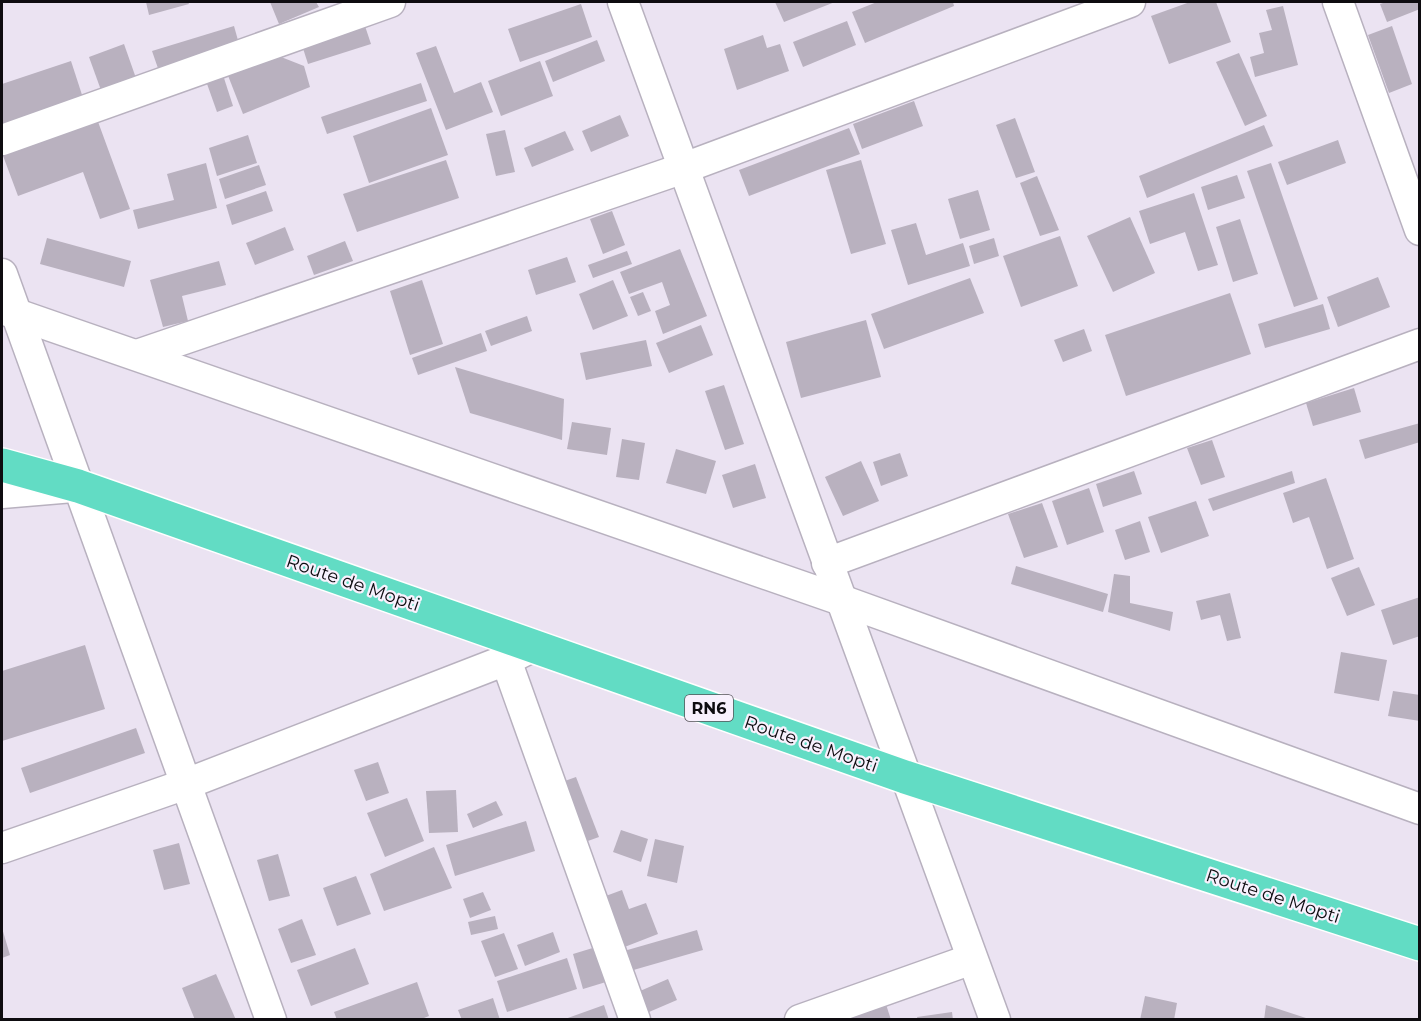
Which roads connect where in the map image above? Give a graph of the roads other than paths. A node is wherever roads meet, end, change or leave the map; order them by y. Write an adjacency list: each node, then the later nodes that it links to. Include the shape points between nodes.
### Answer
1 (390, 2): 5 (street)
2 (623, 2): 6 (street)
3 (1130, 2): 6 (street)
4 (1338, 2): 7 (street)
5 (2, 140)
6 (684, 168): 11 (street); 15 (street)
7 (1419, 230)
8 (2, 274): 9 (street)
9 (9, 312): 11 (street); 13 (street)
10 (1419, 344): 15 (street)
11 (137, 355): 16 (street)
12 (2, 465): 13 (highway, Route de Mopti / RN6)
13 (78, 486): 14 (street); 17 (highway, Route de Mopti / RN6); 19 (street)
14 (2, 493)
15 (827, 563): 16 (street)
16 (841, 600): 18 (street); 20 (street)
17 (520, 653): 18 (highway, Route de Mopti / RN6); 19 (street); 25 (street)
18 (905, 777): 22 (highway, Route de Mopti / RN6); 23 (street)
19 (186, 784): 21 (street); 24 (street)
20 (1419, 809)
21 (2, 848)
22 (1419, 944)
23 (972, 959): 26 (street); 27 (street)
24 (271, 1020)
25 (636, 1020)
26 (800, 1020)
27 (995, 1020)

